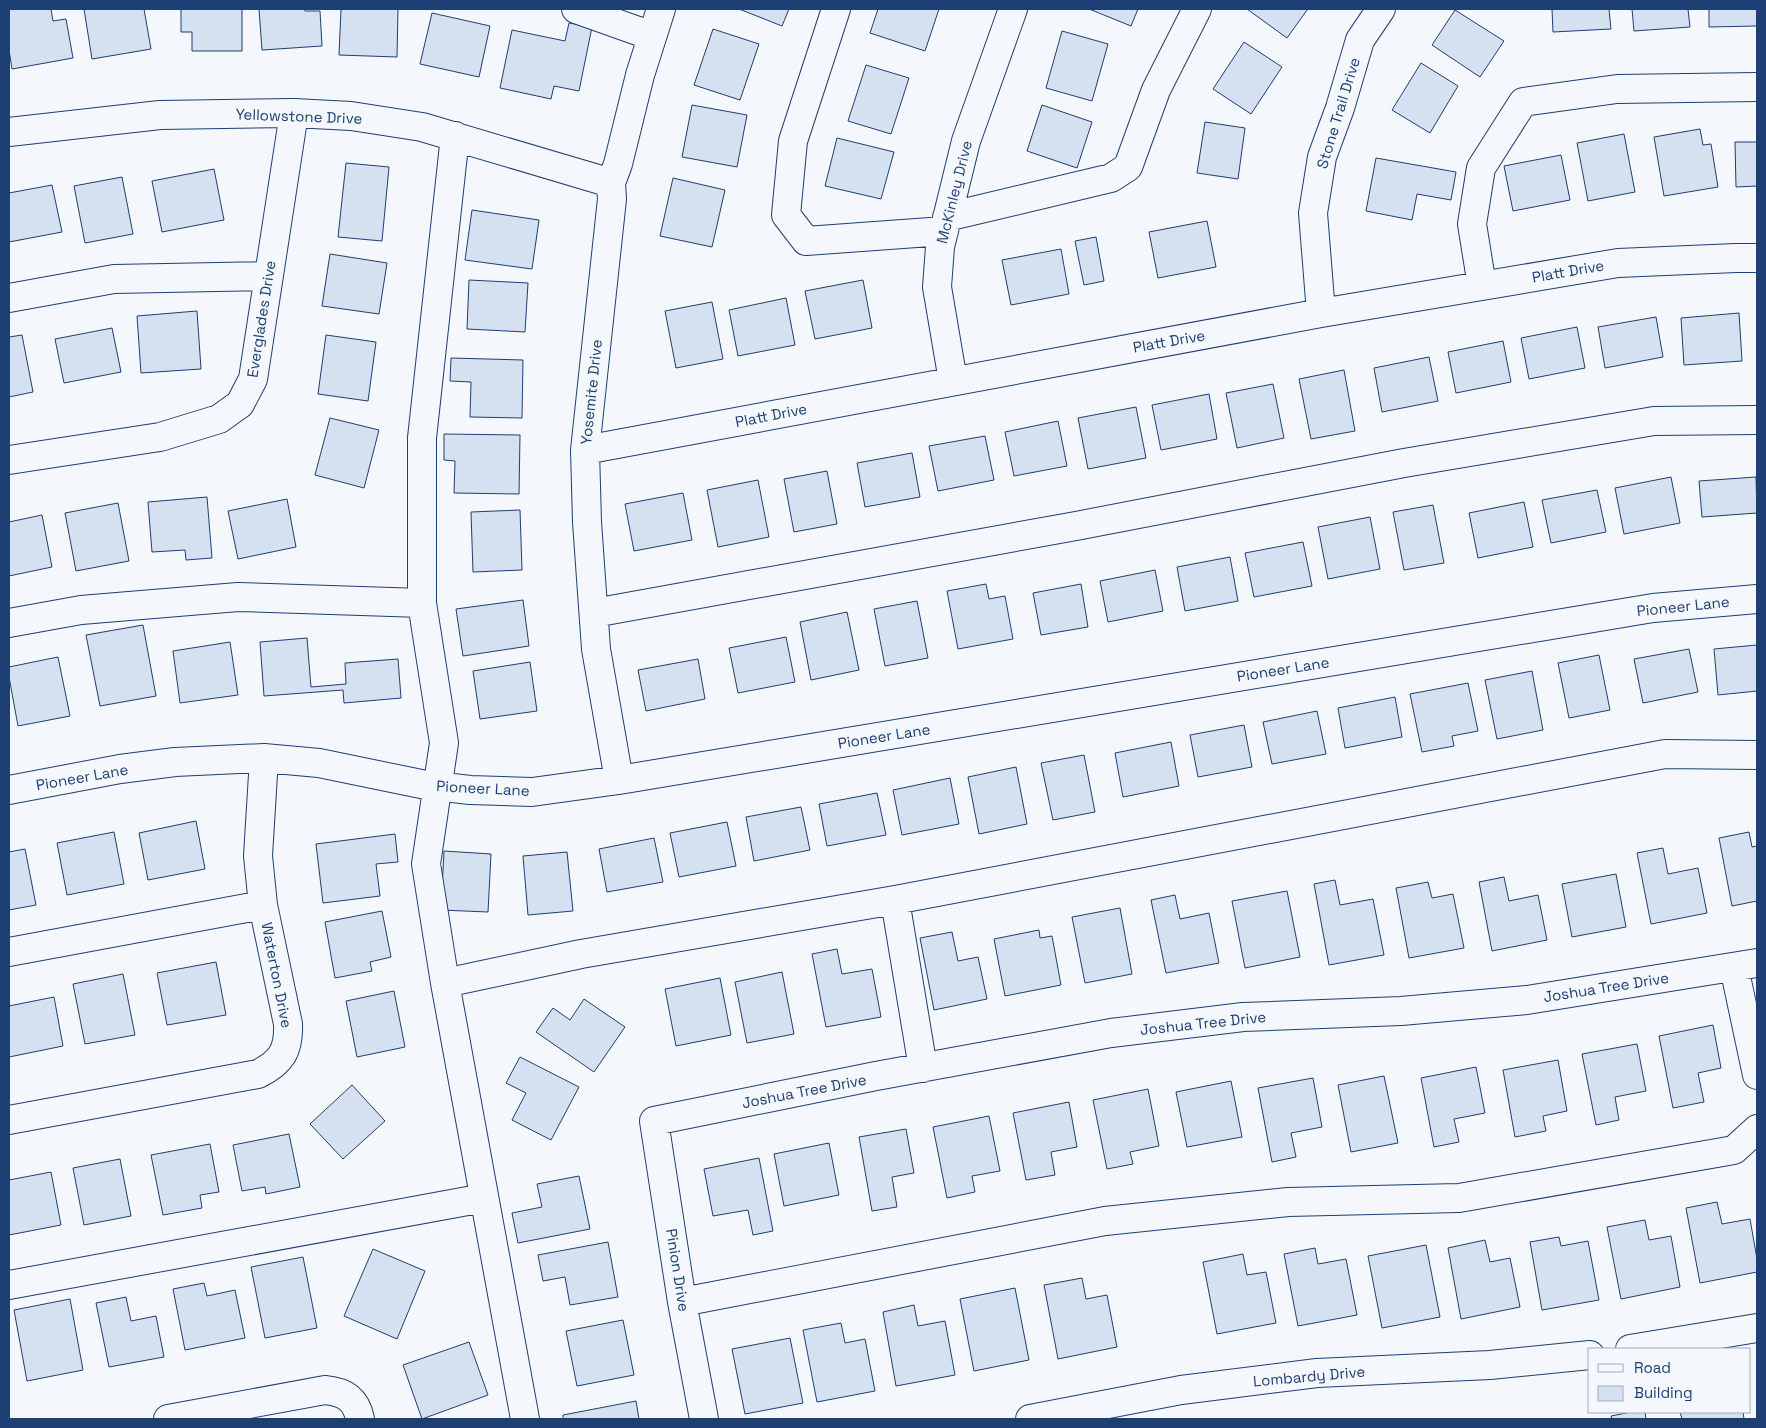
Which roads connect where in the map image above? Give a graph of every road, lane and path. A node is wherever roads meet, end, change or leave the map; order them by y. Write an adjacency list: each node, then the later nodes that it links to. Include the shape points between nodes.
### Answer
1 (576, 9): 7 (street)
2 (661, 9): 7 (street, Yosemite Drive)
3 (836, 9): 13 (street, via 793,141 786,214 806,241)
4 (1013, 9): 13 (street, McKinley Drive, via 966,141)
5 (1197, 9): 13 (street, via 1156,90 1128,167 1112,178)
6 (1381, 9): 18 (street, Stone Trail Drive, via 1360,40 1322,157 1312,213)
7 (652, 36): 12 (street, Yosemite Drive)
8 (1757, 87): 16 (street, via 1617,89 1523,102 1481,168 1472,224)
9 (294, 113): 10 (street, Yellowstone Drive, via 160,115); 11 (street, Yellowstone Drive, via 350,116 422,127); 15 (street, Everglades Drive)
10 (9, 132)
11 (454, 136): 12 (street, Yellowstone Drive); 24 (street, via 422,438)
12 (611, 183): 21 (street, Yosemite Drive, via 612,199)
13 (945, 224): 19 (street, McKinley Drive, via 937,287)
14 (1757, 258): 16 (street, Platt Drive, via 1618,263)
15 (269, 276): 17 (street, via 114,279); 22 (street, Everglades Drive, via 253,379 240,404 219,420 160,437)
16 (1482, 286): 18 (street, Platt Drive)
17 (9, 298)
18 (1321, 313): 19 (street, Platt Drive)
19 (953, 381): 21 (street, Platt Drive)
20 (1757, 420): 25 (street, via 1654,421)
21 (585, 450): 25 (street, Yosemite Drive)
22 (9, 460)
23 (1757, 599): 29 (street, Pioneer Lane, via 1653,608)
24 (422, 603): 26 (street, via 238,597 81,610); 30 (street, via 444,743)
25 (594, 613): 29 (street, Yosemite Drive, via 596,649)
26 (9, 624)
27 (1757, 755): 32 (street, via 1665,754)
28 (264, 758): 30 (street, Pioneer Lane, via 319,763); 31 (street, Pioneer Lane, via 176,762 120,769); 33 (street, Waterton Drive, via 258,856)
29 (619, 780): 30 (street, Pioneer Lane, via 532,792)
30 (439, 786): 36 (street, via 426,864)
31 (9, 790)
32 (895, 900): 36 (street, via 581,954); 37 (street)
33 (263, 905): 34 (street); 39 (street, Waterton Drive, via 288,1024 288,1040 283,1055 272,1067 258,1074)
34 (9, 952)
35 (1746, 965): 37 (street, Joshua Tree Drive, via 1527,1000 1401,1011 1243,1017 1112,1033); 38 (street)
36 (445, 982): 42 (street)
37 (923, 1068): 40 (street, Joshua Tree Drive)
38 (1757, 1075)
39 (9, 1120)
40 (654, 1121): 44 (street, Pinion Drive)
41 (1757, 1129): 44 (street, via 1734,1150 1459,1198 1288,1202 1105,1221)
42 (484, 1198): 43 (street); 50 (street)
43 (9, 1285)
44 (682, 1302): 51 (street, Pinion Drive)
45 (1757, 1328): 46 (street)
46 (1636, 1348)
47 (1588, 1355): 52 (street, Lombardy Drive, via 1317,1373 1181,1390)
48 (356, 1410): 49 (street, via 340,1392 325,1390)
49 (168, 1419)
50 (525, 1419)
51 (704, 1419)
52 (1030, 1419)

